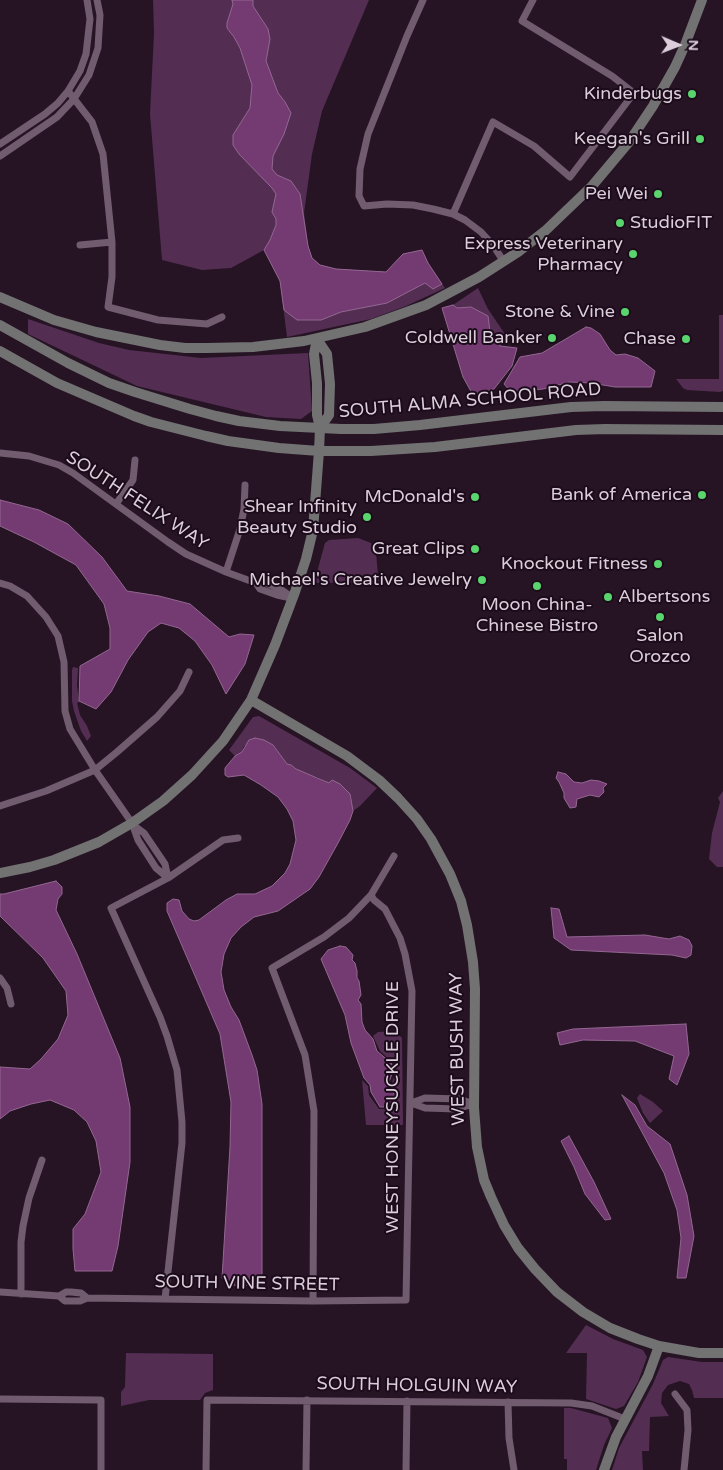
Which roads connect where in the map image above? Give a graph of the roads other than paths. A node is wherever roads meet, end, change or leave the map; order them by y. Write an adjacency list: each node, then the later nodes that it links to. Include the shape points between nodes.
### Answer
1 (87, 0): 6 (street, via 90,18)
2 (97, 0): 7 (street, via 100,15)
3 (423, 0): 12 (street, via 368,134 360,169 359,196 364,206 413,205)
4 (533, 0): 12 (street, via 522,21 634,93 570,177 534,146 493,122)
5 (702, 0): 15 (street, via 674,67 629,142 569,209)
6 (86, 54): 7 (street); 8 (street)
7 (96, 56): 9 (street)
8 (68, 92): 9 (street); 10 (street, via 45,114)
9 (74, 99): 11 (street, via 57,117); 13 (street, via 92,122 102,154)
10 (0, 144)
11 (0, 156)
12 (453, 214): 15 (street, via 481,232)
13 (112, 242): 14 (street); 17 (street, via 108,307 168,321 207,324)
14 (80, 245)
15 (504, 262): 19 (street, via 426,305 365,328)
16 (0, 297): 19 (street, via 76,327 160,345 232,348)
17 (222, 317)
18 (0, 325): 22 (street, SOUTH ALMA SCHOOL ROAD, via 109,383 154,399 239,421)
19 (317, 339): 22 (street, via 327,354 330,384 330,415)
20 (0, 351): 24 (street, via 80,394 151,422 228,441)
21 (723, 407): 22 (street, SOUTH ALMA SCHOOL ROAD, via 578,407 400,427)
22 (320, 428): 24 (street)
23 (723, 430): 24 (street, via 588,429 402,450)
24 (319, 452): 31 (street, via 313,530)
25 (0, 453): 28 (street, SOUTH FELIX WAY, via 29,456 59,466)
26 (135, 460): 28 (street, via 133,480)
27 (245, 485): 29 (street, via 240,529)
28 (116, 504): 29 (street, SOUTH FELIX WAY, via 186,554)
29 (226, 572): 31 (street, SOUTH FELIX WAY, via 256,583 266,583)
30 (0, 583): 34 (street, via 27,596 58,636 64,662 65,711 70,729)
31 (293, 598): 33 (street)
32 (189, 672): 34 (street, via 180,691 157,717)
33 (251, 700): 36 (street, via 223,741 192,775); 45 (street, WEST BUSH WAY, via 370,772 407,808 438,851 461,901 472,947)
34 (95, 770): 35 (street); 36 (street)
35 (0, 806)
36 (132, 823): 39 (street, via 54,860); 40 (street, via 144,833 165,864)
37 (238, 838): 40 (street, via 223,840)
38 (394, 856): 41 (street)
39 (0, 873)
40 (168, 878): 49 (street, via 110,908 164,1027 177,1070 182,1143)
41 (371, 895): 44 (street, WEST HONEYSUCKLE DRIVE, via 385,909 406,954 412,991); 51 (street, via 324,937 272,968 305,1055 314,1111)
42 (0, 978): 43 (street, via 7,988)
43 (11, 1004)
44 (411, 1102): 45 (street, via 425,1108 457,1109); 50 (street, WEST HONEYSUCKLE DRIVE)
45 (474, 1104): 52 (street, WEST BUSH WAY, via 475,1133 484,1180 504,1225 526,1259 557,1292 583,1312 610,1328)
46 (42, 1160): 48 (street, via 23,1226)
47 (0, 1292): 48 (street, SOUTH VINE STREET)
48 (21, 1294): 49 (street, SOUTH VINE STREET, via 59,1296 65,1301 87,1298)
49 (165, 1299): 51 (street, SOUTH VINE STREET)
50 (406, 1300): 51 (street, SOUTH VINE STREET)
51 (313, 1301)
52 (659, 1346): 53 (street, WEST BUSH WAY, via 699,1353); 59 (street)
53 (723, 1353)
54 (675, 1394): 66 (street, via 687,1410)
55 (0, 1399): 60 (street, via 101,1400)
56 (307, 1400): 57 (street, SOUTH HOLGUIN WAY); 61 (street, SOUTH HOLGUIN WAY, via 206,1400); 62 (street)
57 (407, 1401): 58 (street, SOUTH HOLGUIN WAY); 63 (street)
58 (508, 1402): 59 (street, SOUTH HOLGUIN WAY, via 580,1404); 64 (street)
59 (626, 1419): 65 (street)
60 (101, 1470)
61 (206, 1470)
62 (306, 1470)
63 (406, 1470)
64 (514, 1470)
65 (604, 1470)
66 (684, 1470)

